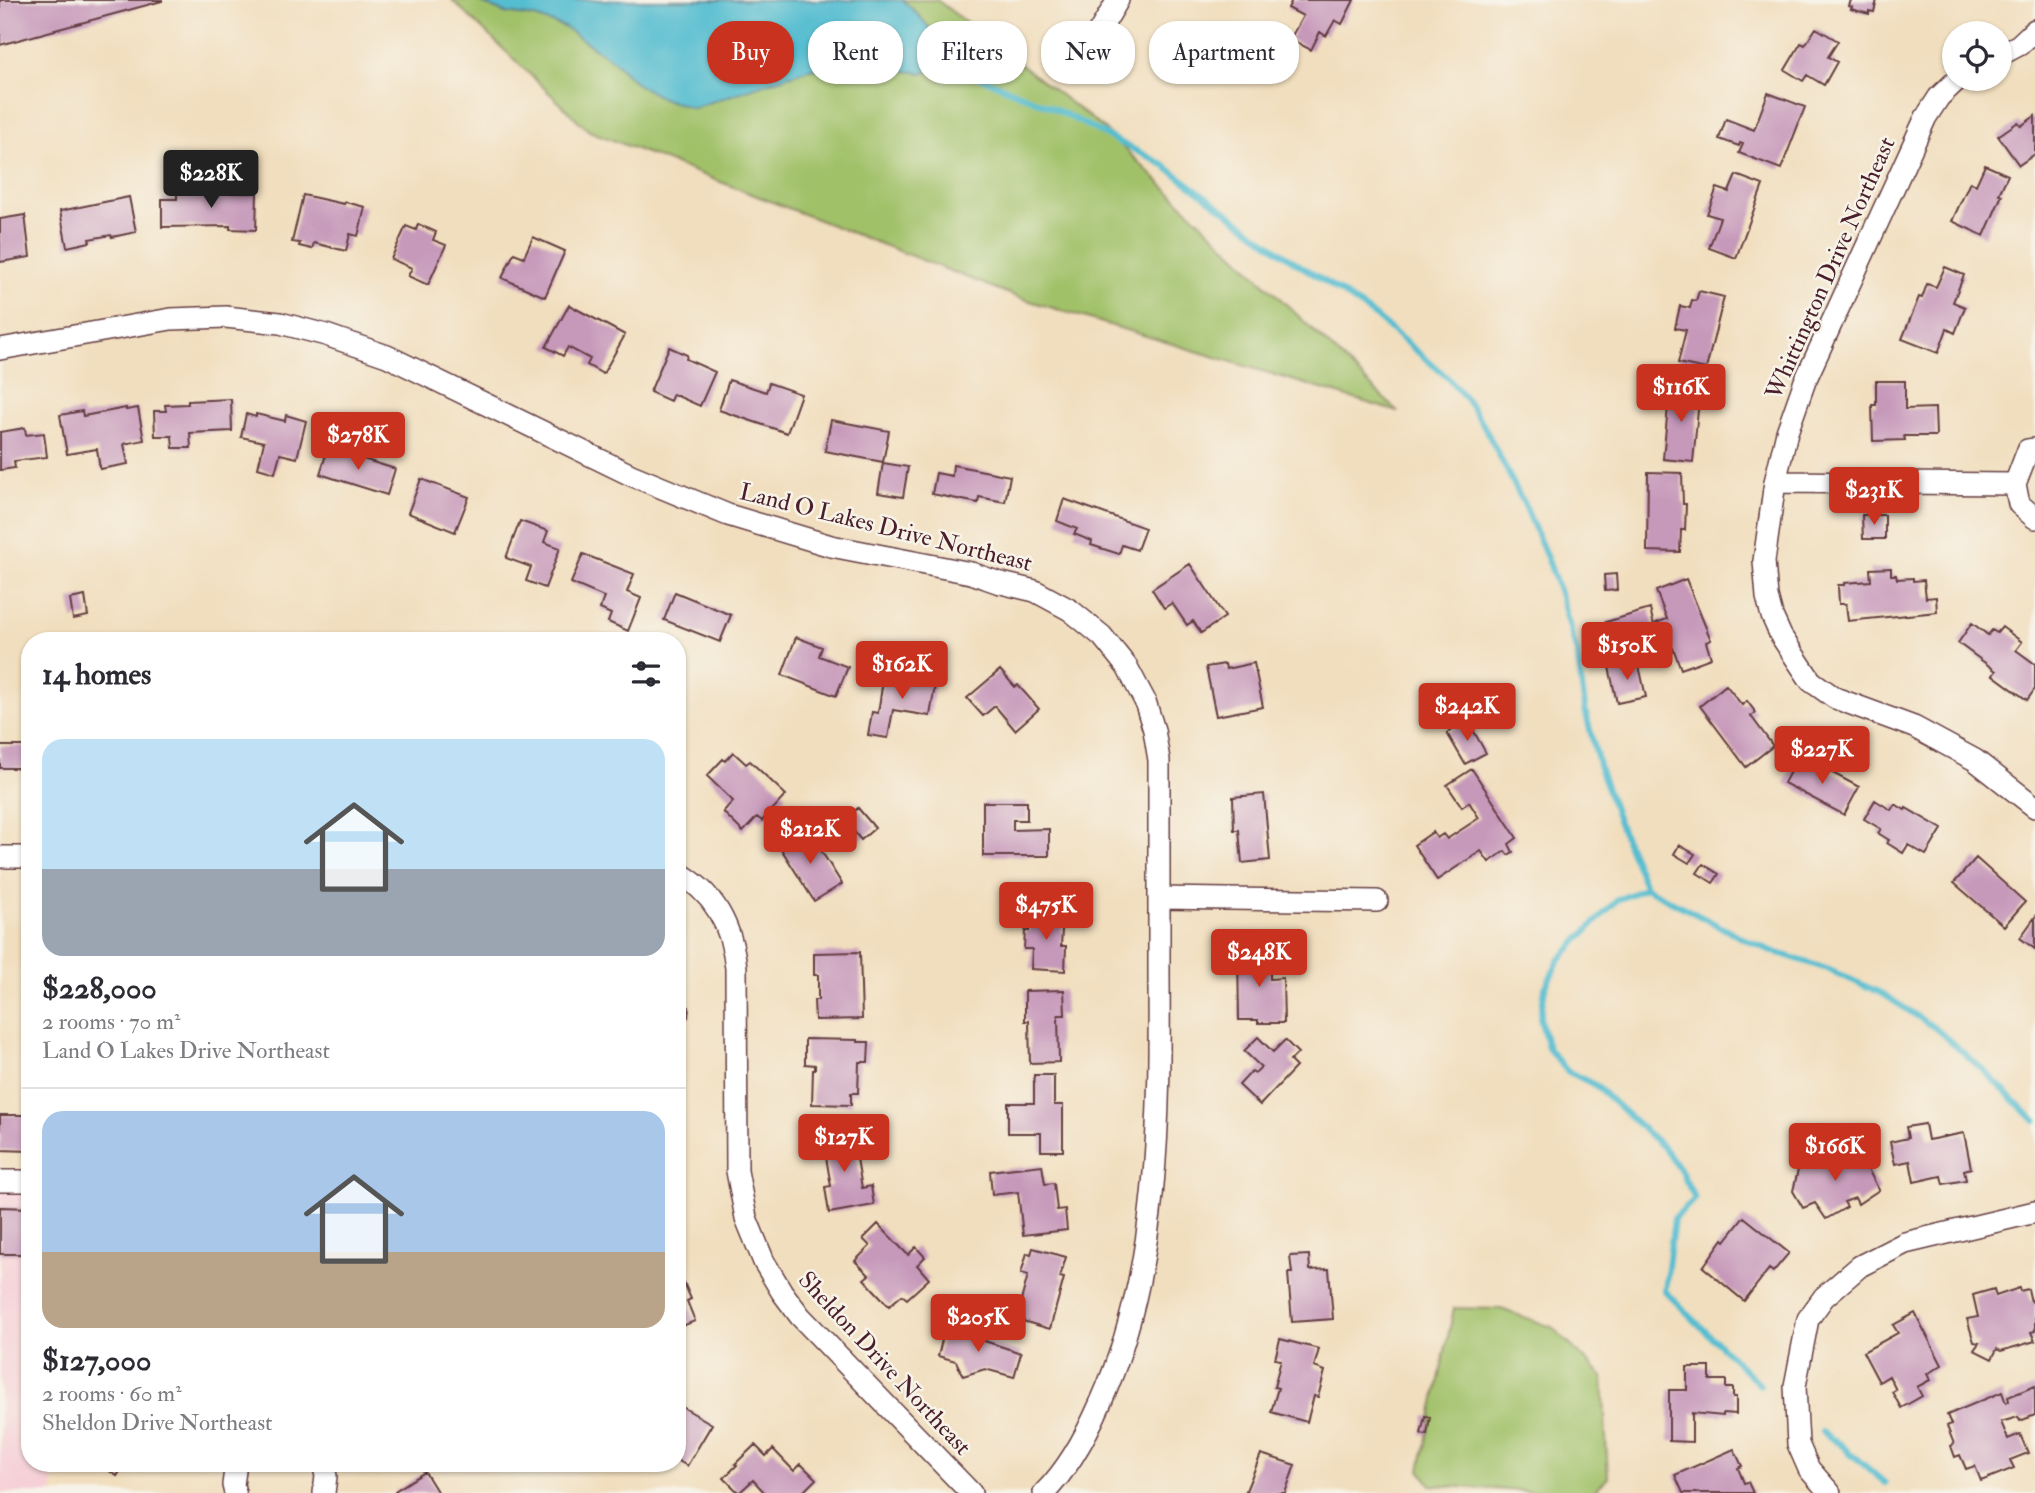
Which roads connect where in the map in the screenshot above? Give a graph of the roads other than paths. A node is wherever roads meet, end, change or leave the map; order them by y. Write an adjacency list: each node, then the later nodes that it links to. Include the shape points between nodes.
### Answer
1 (1118, 0): 2 (street)
2 (1106, 21)
3 (2035, 30): 4 (street)
4 (2012, 49)
5 (1945, 91): 8 (street, Whittington Drive Northeast, via 1926,117 1805,381)
6 (0, 349): 15 (street, Land O Lakes Drive Northeast, via 171,319 226,317 280,323 387,356 631,475 728,514 831,546 971,573 1035,591 1070,610 1102,636 1127,667 1145,701 1159,760)
7 (2035, 449): 9 (street, via 2028,450)
8 (1776, 482): 9 (street); 11 (street, Whittington Drive Northeast, via 1764,561 1767,597 1781,636 1811,681 1835,698 1914,727 1975,760)
9 (2015, 484): 10 (street, via 2019,504)
10 (2035, 518)
11 (2035, 807)
12 (0, 857): 13 (street)
13 (21, 857)
14 (686, 878): 24 (street, Sheldon Drive Northeast, via 714,903 734,947 737,1171 746,1217 764,1262 800,1316)
15 (1159, 898): 16 (street); 25 (street, Land O Lakes Drive Northeast, via 1157,1139 1149,1223 1132,1312 1111,1379 1085,1438)
16 (1377, 901)
17 (0, 1181): 18 (street)
18 (21, 1181)
19 (2035, 1212): 26 (street, via 1905,1243 1860,1266 1824,1297 1808,1319 1795,1386 1798,1444 1809,1469)
20 (235, 1472): 22 (street)
21 (325, 1472): 23 (street)
22 (235, 1493)
23 (324, 1493)
24 (971, 1493)
25 (1044, 1493)
26 (1830, 1493)

